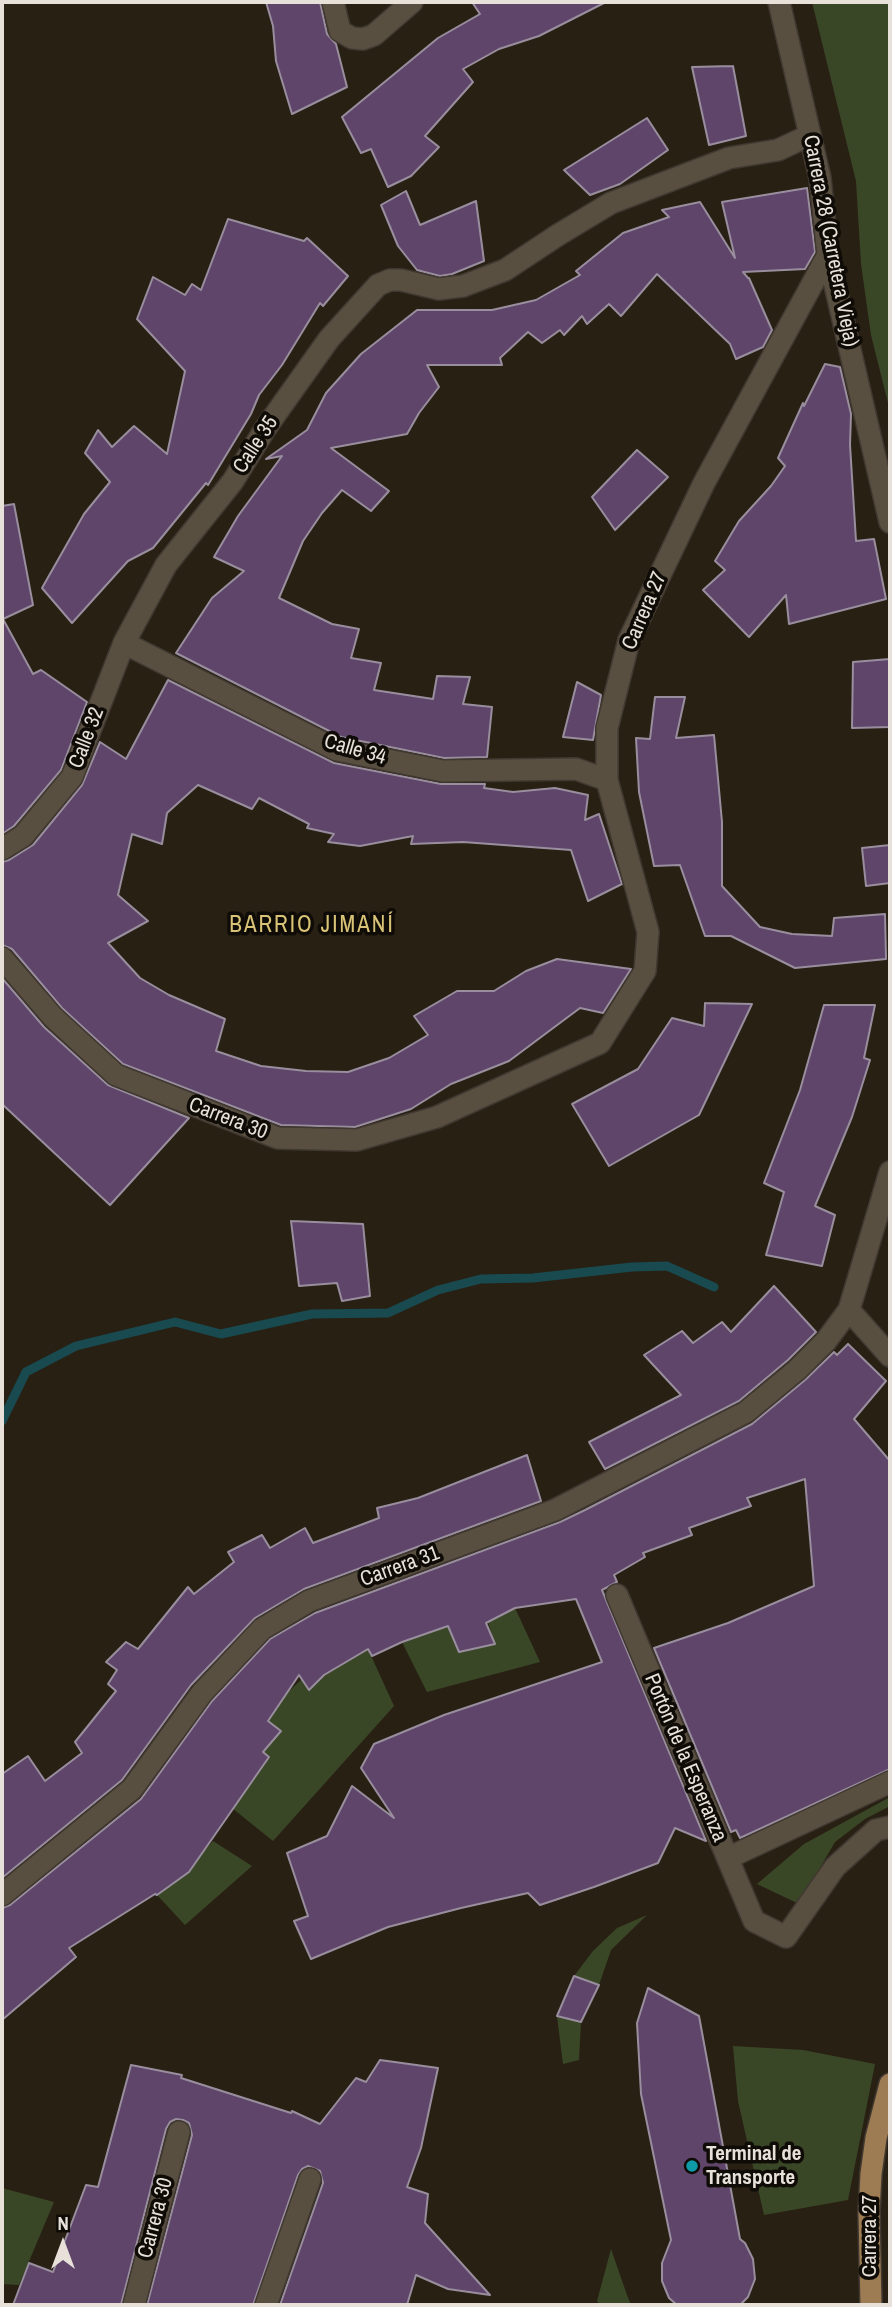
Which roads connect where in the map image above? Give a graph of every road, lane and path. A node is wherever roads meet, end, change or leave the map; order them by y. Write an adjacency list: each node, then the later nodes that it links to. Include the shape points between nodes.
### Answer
1 (333, 2): 2 (street, via 340,30 363,39)
2 (412, 2)
3 (779, 2): 4 (street, Carrera 28 (Carretera Vieja))
4 (810, 135): 5 (street, Carrera 28 (Carretera Vieja), via 820,178); 7 (street, Calle 35, via 778,150 729,158 611,203 505,271 463,286 439,289 401,280 378,285 329,339 233,481 166,565)
5 (828, 255): 6 (street, Carrera 28 (Carretera Vieja)); 8 (street, Carrera 27, via 704,483 629,640 607,728)
6 (890, 522)
7 (124, 643): 8 (street, Calle 34, via 337,750 443,771 576,769); 9 (street, Calle 32, via 72,777 23,836)
8 (607, 780): 11 (street, Carrera 27, via 648,932 645,971)
9 (2, 849)
10 (2, 958): 11 (street, Carrera 30, via 53,1017 116,1075 278,1138 357,1140 437,1117 600,1043)
11 (632, 996)
12 (890, 1172): 13 (street)
13 (849, 1310): 14 (street); 19 (street, Carrera 31, via 797,1370 746,1412 555,1510 309,1601 262,1629 202,1693 132,1789)
14 (890, 1356)
15 (617, 1595): 18 (street, Portón de la Esperanza)
16 (890, 1783): 18 (street)
17 (890, 1827): 18 (street, Portón de la Esperanza, via 876,1830 835,1867 786,1937 754,1921)
18 (728, 1858)
19 (2, 1895)
20 (890, 2084): 25 (main road, Carrera 27, via 871,2174)
21 (179, 2132): 23 (street, Carrera 30)
22 (310, 2179): 24 (street)
23 (134, 2305)
24 (265, 2305)
25 (871, 2305)

